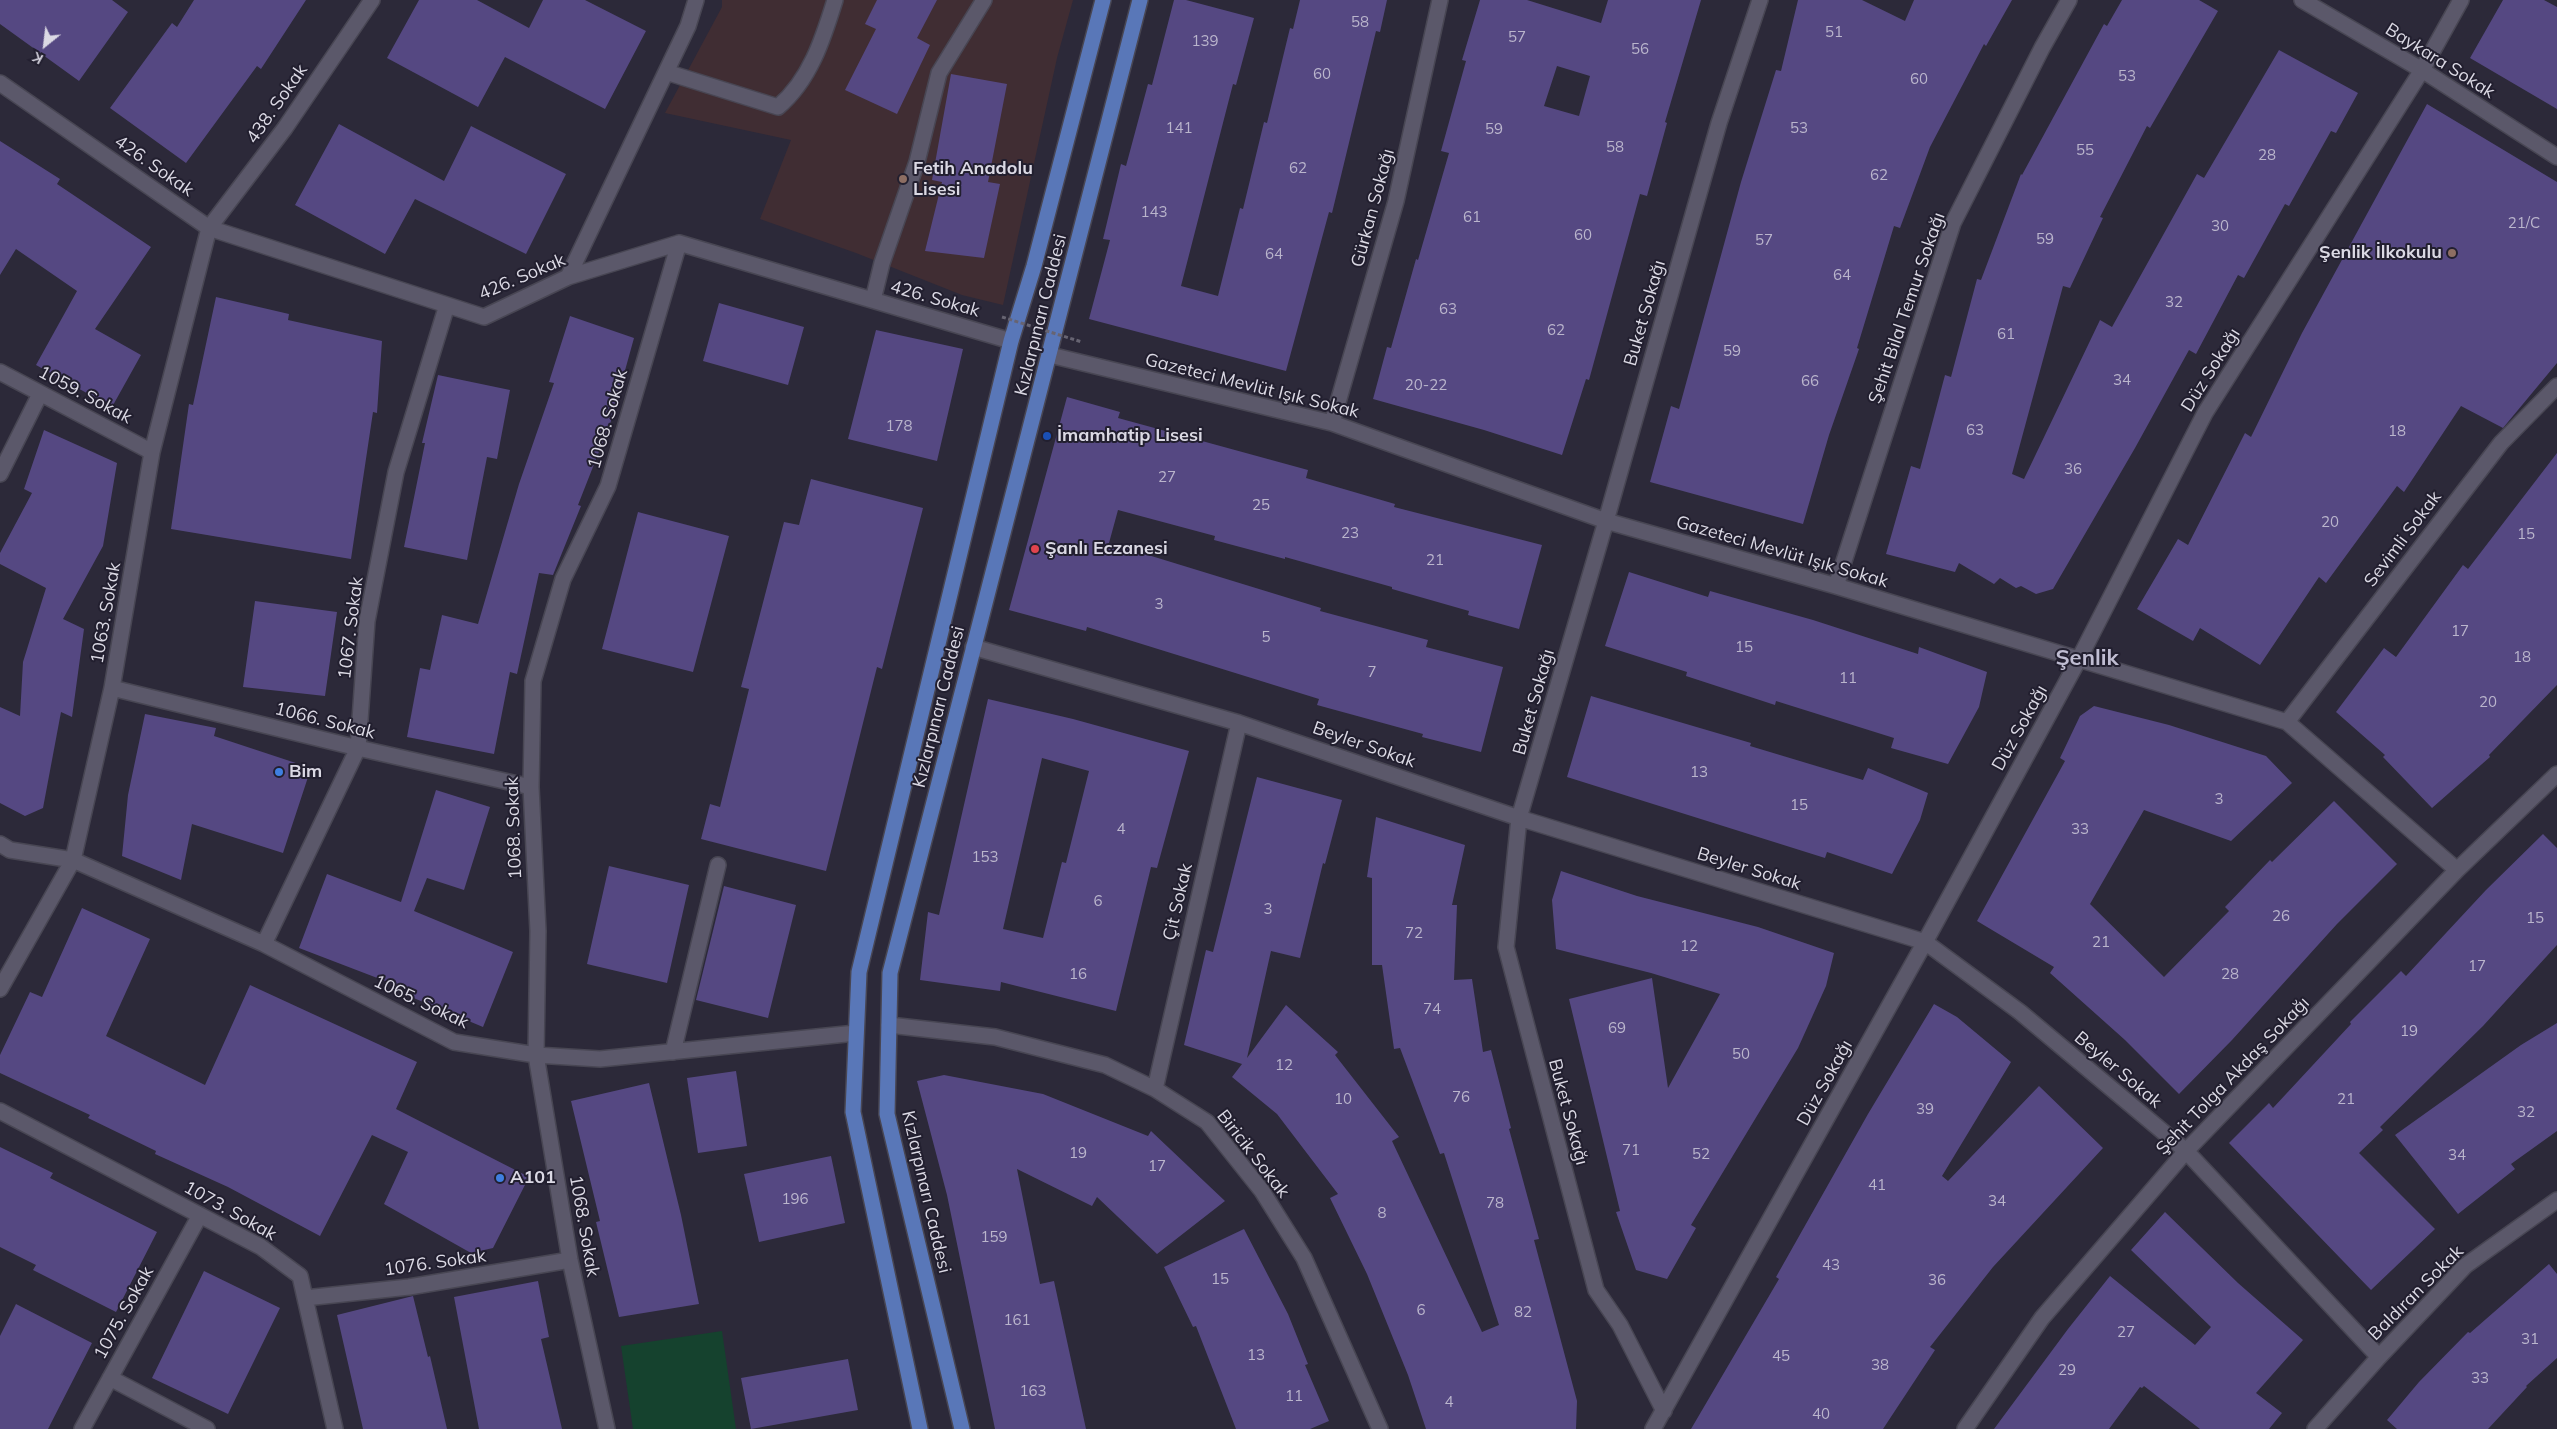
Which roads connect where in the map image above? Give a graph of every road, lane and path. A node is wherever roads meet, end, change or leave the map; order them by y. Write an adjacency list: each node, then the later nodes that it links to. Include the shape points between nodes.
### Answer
1 (372, 0): 16 (street, 438. Sokak, via 285,128)
2 (696, 0): 13 (street, via 688,26)
3 (835, 0): 13 (street, via 822,40 795,93 778,107)
4 (984, 0): 19 (street, via 939,73 916,162)
5 (1103, 0): 22 (main road, Kızlarpınarı Caddesi, via 1034,266)
6 (1140, 0): 24 (main road, Kızlarpınarı Caddesi)
7 (1440, 0): 28 (street, Gürkan Sokağı, via 1396,201)
8 (1760, 0): 31 (street, Buket Sokağı, via 1719,123)
9 (2069, 0): 32 (street, Şehit Bilal Temur Sokağı, via 1953,223)
10 (2302, 0): 12 (street, Baykara Sokak)
11 (2461, 0): 12 (street, Düz Sokağı)
12 (2422, 70): 15 (street, Baykara Sokak); 34 (street, Düz Sokağı, via 2205,413)
13 (666, 72): 18 (street)
14 (0, 83): 16 (street, 426. Sokak)
15 (2557, 157)
16 (210, 228): 20 (street, 426. Sokak); 29 (street, 1063. Sokak)
17 (679, 243): 18 (street, 426. Sokak); 19 (street, 426. Sokak); 40 (street, 1068. Sokak, via 608,486 563,579 533,680)
18 (568, 277): 20 (street, 426. Sokak, via 484,317)
19 (873, 300): 22 (street, 426. Sokak)
20 (447, 305): 38 (street, 1067. Sokak, via 396,472 367,621)
21 (1002, 317): 23 (path, bridge)
22 (1010, 341): 50 (main road, Kızlarpınarı Caddesi, via 859,972)
23 (1082, 342)
24 (1050, 355): 28 (street, Gazeteci Mevlüt Işık Sokak); 33 (main road, Kızlarpınarı Caddesi)
25 (0, 372): 27 (street, 1059. Sokak)
26 (2557, 386): 37 (street, Sevimli Sokak, via 2501,443)
27 (40, 394): 29 (street, 1059. Sokak); 30 (street)
28 (1332, 423): 31 (street, Gazeteci Mevlüt Işık Sokak)
29 (152, 452): 35 (street, 1063. Sokak)
30 (0, 474)
31 (1606, 521): 32 (street, Gazeteci Mevlüt Işık Sokak); 41 (street, Buket Sokağı)
32 (1836, 586): 34 (street, Gazeteci Mevlüt Işık Sokak)
33 (973, 647): 36 (street, Beyler Sokak); 49 (main road, Kızlarpınarı Caddesi, via 890,973)
34 (2079, 659): 37 (street, Gazeteci Mevlüt Işık Sokak); 46 (street, Düz Sokağı)
35 (112, 688): 38 (street, 1066. Sokak); 43 (street, 1063. Sokak)
36 (1238, 722): 41 (street, Beyler Sokak); 53 (street, Çit Sokak)
37 (2287, 722): 45 (street, Gazeteci Mevlüt Işık Sokak)
38 (358, 748): 40 (street, 1066. Sokak); 47 (street, 1067. Sokak)
39 (2557, 774): 45 (street, Şehit Tolga Akdaş Sokağı)
40 (530, 787): 52 (street, 1068. Sokak, via 538,931)
41 (1519, 818): 46 (street, Beyler Sokak); 62 (street, Buket Sokağı, via 1506,946 1596,1290 1620,1325)
42 (0, 844): 43 (street, 1065. Sokak, via 10,850)
43 (73, 860): 47 (street, 1065. Sokak); 48 (street, 1063. Sokak)
44 (718, 865): 51 (street)
45 (2457, 870): 55 (street, Şehit Tolga Akdaş Sokağı)
46 (1925, 942): 55 (street, Beyler Sokak, via 2020,1012); 62 (street, Düz Sokağı)
47 (264, 944): 52 (street, 1065. Sokak, via 454,1042)
48 (0, 989)
49 (889, 1025): 53 (street, Biricik Sokak, via 995,1036 1105,1065); 68 (main road, Kızlarpınarı Caddesi, via 887,1114)
50 (856, 1034): 51 (street, 1065. Sokak); 67 (main road, Kızlarpınarı Caddesi, via 853,1112)
51 (673, 1052): 52 (street, 1065. Sokak, via 600,1059)
52 (536, 1055): 58 (street, 1068. Sokak)
53 (1155, 1089): 69 (street, Biricik Sokak, via 1207,1122 1262,1191 1304,1258)
54 (0, 1111): 57 (street, 1073. Sokak)
55 (2186, 1151): 60 (street, Beyler Sokak); 71 (street, Şehit Tolga Akdaş Sokağı, via 2042,1318)
56 (2557, 1200): 60 (street, Baldıran Sokak, via 2465,1266)
57 (200, 1215): 59 (street, 1073. Sokak, via 262,1247 300,1276); 61 (street, 1075. Sokak)
58 (570, 1260): 59 (street, 1076. Sokak, via 410,1287); 66 (street, 1068. Sokak)
59 (305, 1298): 65 (street, 1073. Sokak)
60 (2379, 1357): 72 (street, Baldıran Sokak)
61 (110, 1378): 63 (street, 1075. Sokak); 64 (street)
62 (1664, 1411): 70 (street, Düz Sokağı)
63 (82, 1429)
64 (207, 1429)
65 (335, 1429)
66 (607, 1429)
67 (920, 1429)
68 (962, 1429)
69 (1380, 1429)
70 (1653, 1429)
71 (1964, 1429)
72 (2315, 1429)

